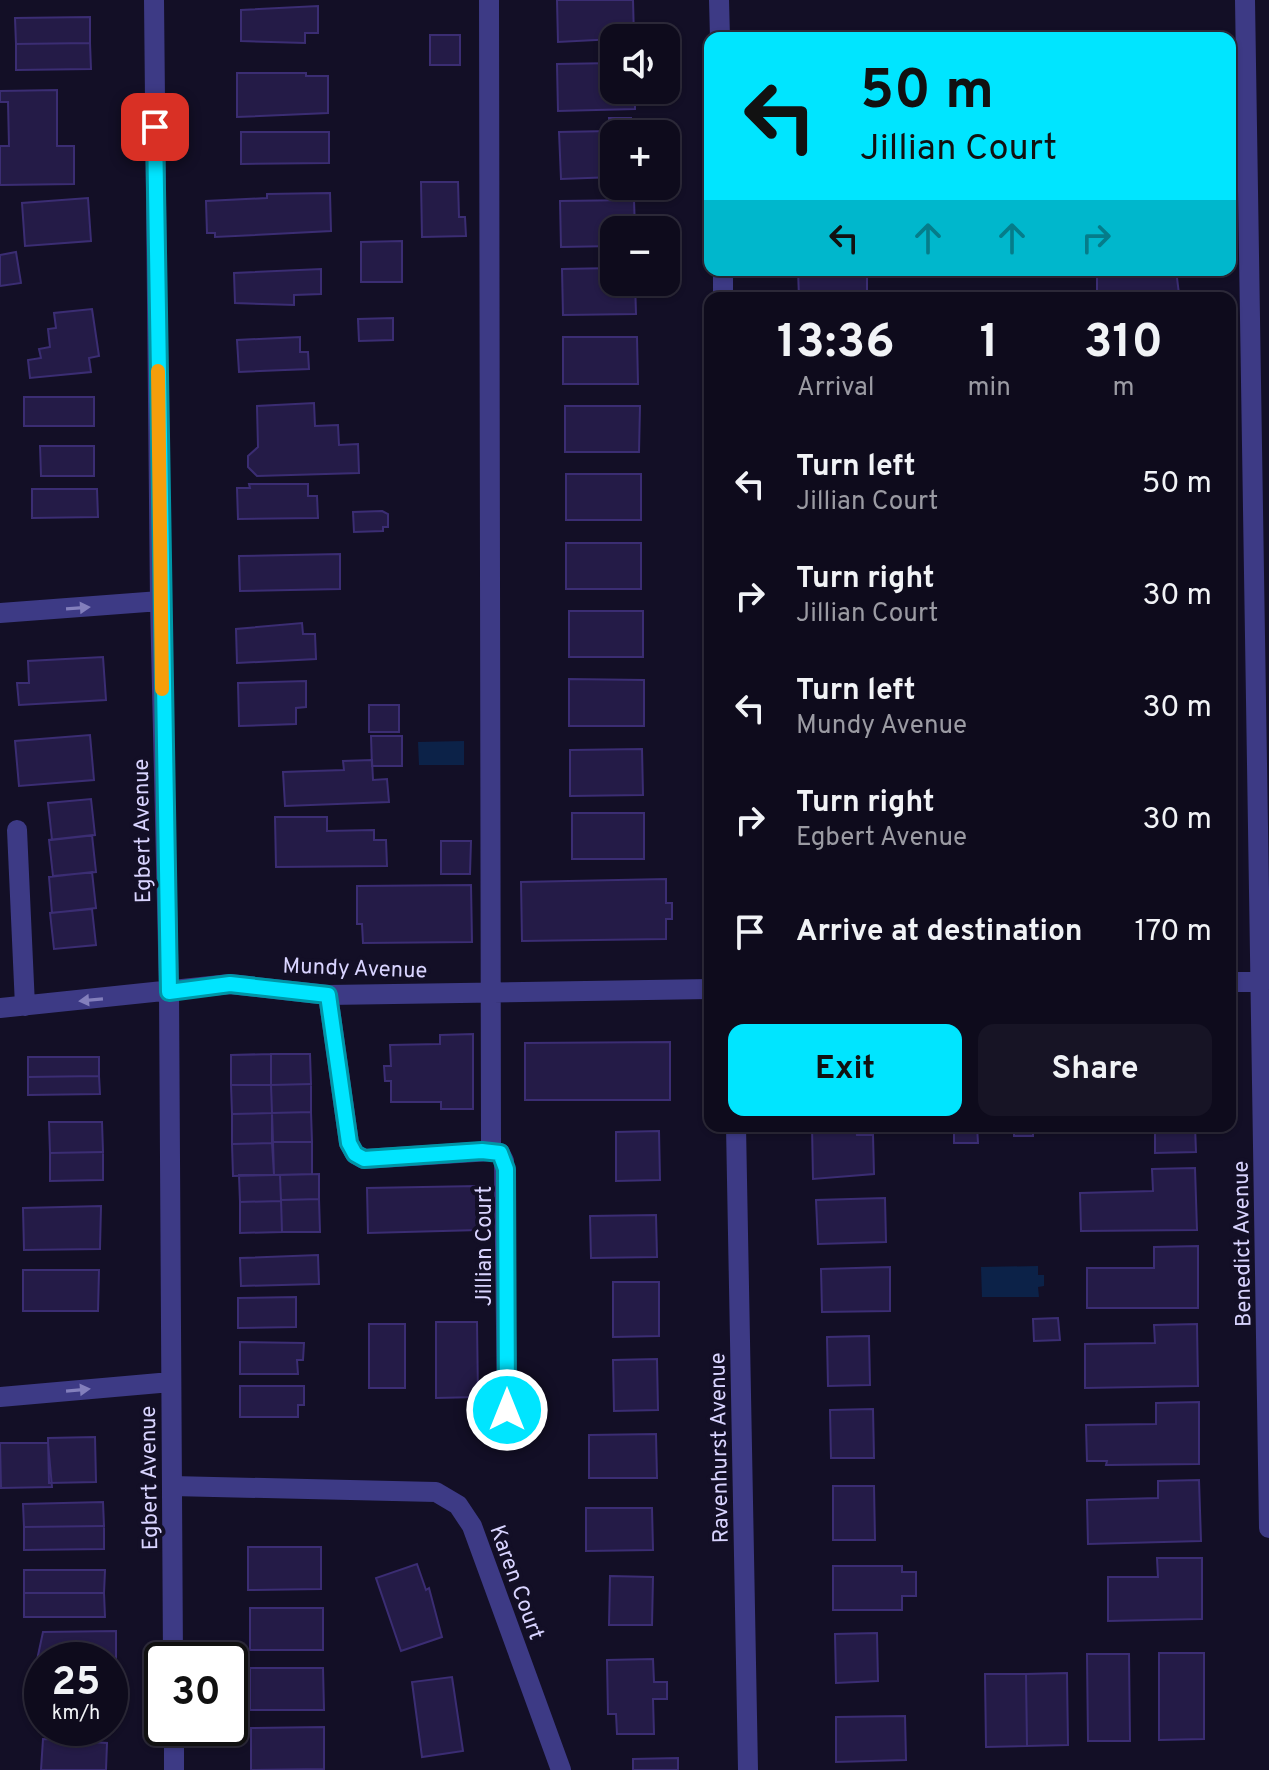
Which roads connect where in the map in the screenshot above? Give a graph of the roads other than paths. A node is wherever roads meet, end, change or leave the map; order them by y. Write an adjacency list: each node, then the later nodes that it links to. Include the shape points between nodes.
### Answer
1 (154, 0): 6 (street, Egbert Avenue)
2 (489, 0): 13 (street)
3 (719, 0): 5 (street)
4 (1245, 0): 10 (street, Benedict Avenue)
5 (720, 32)
6 (160, 601): 7 (street, one-way to 6); 12 (street, Egbert Avenue)
7 (0, 613)
8 (17, 830): 15 (street)
9 (1236, 982): 10 (street)
10 (1262, 982): 23 (street, Benedict Avenue)
11 (704, 989): 13 (street, Mundy Avenue)
12 (169, 992): 14 (street, Mundy Avenue, via 230,984); 15 (street, Mundy Avenue, one-way to 15); 19 (street, Egbert Avenue)
13 (490, 993): 14 (street, Mundy Avenue); 18 (street)
14 (328, 995): 18 (street, via 349,1143 355,1154 364,1159)
15 (25, 1006): 16 (street, Mundy Avenue)
16 (0, 1008)
17 (736, 1132): 28 (street, Ravenhurst Avenue)
18 (491, 1151): 21 (street, Jillian Court, via 500,1153 506,1169)
19 (171, 1382): 20 (street, one-way to 19); 22 (street, Egbert Avenue)
20 (0, 1397)
21 (507, 1410)
22 (172, 1486): 24 (street, Egbert Avenue); 27 (street, Karen Court, via 436,1492 458,1505 472,1526)
23 (1269, 1528)
24 (173, 1642)
25 (174, 1746): 26 (street)
26 (174, 1770)
27 (561, 1770)
28 (748, 1770)

